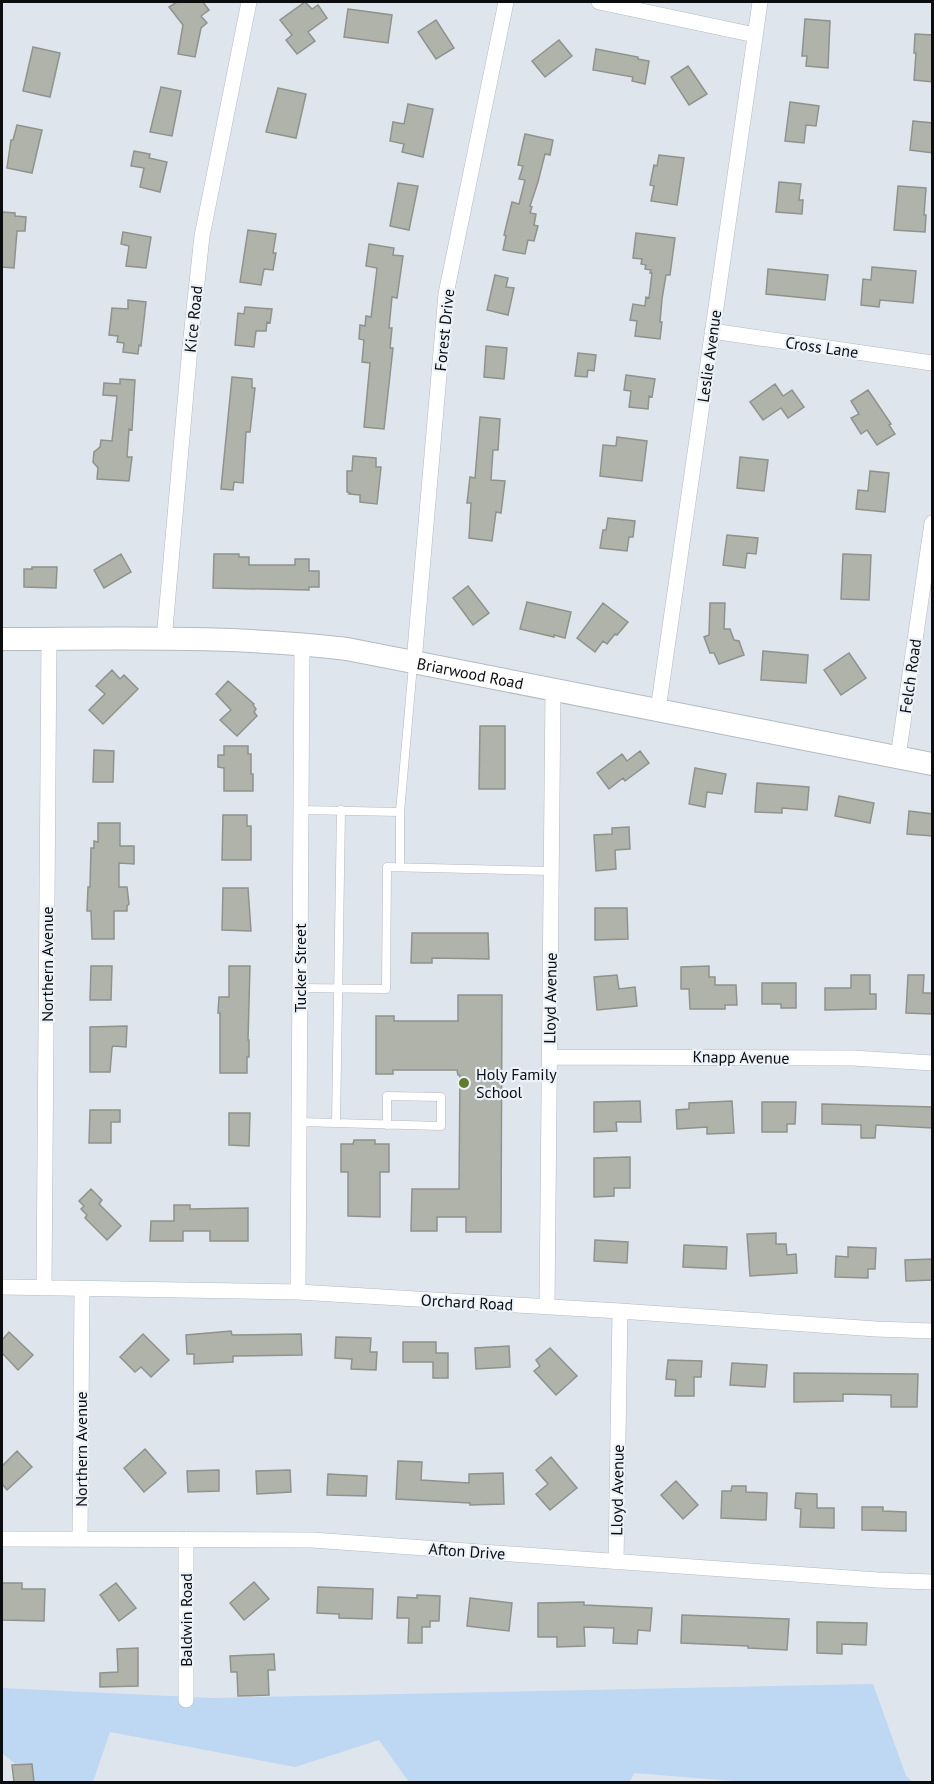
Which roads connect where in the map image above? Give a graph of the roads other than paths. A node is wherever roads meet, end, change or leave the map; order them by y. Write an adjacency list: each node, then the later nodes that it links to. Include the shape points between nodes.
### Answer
1 (249, 2): 11 (street, Kice Road, via 202,236)
2 (506, 2): 13 (street, Forest Drive, via 446,294)
3 (599, 2): 5 (street)
4 (760, 2): 5 (street, Leslie Avenue)
5 (755, 35): 6 (street, Leslie Avenue)
6 (712, 331): 7 (street, Cross Lane); 15 (street, Leslie Avenue)
7 (933, 363)
8 (933, 523): 16 (street, Felch Road)
9 (2, 639): 10 (street, Briarwood Road)
10 (49, 639): 11 (street, Briarwood Road); 31 (street, Northern Avenue)
11 (164, 640): 12 (street, Briarwood Road)
12 (302, 644): 13 (street, Briarwood Road); 18 (street, Tucker Street)
13 (414, 662): 14 (street, Briarwood Road); 20 (lane)
14 (553, 690): 15 (street, Briarwood Road); 22 (street, Lloyd Avenue)
15 (658, 710): 16 (street, Briarwood Road)
16 (898, 757): 17 (street, Briarwood Road)
17 (933, 764)
18 (301, 810): 19 (lane); 23 (street, Tucker Street)
19 (341, 810): 20 (lane); 24 (lane)
20 (400, 812): 21 (lane)
21 (400, 867): 22 (lane); 24 (lane, via 387,867 386,988)
22 (551, 871): 25 (street, Lloyd Avenue)
23 (300, 988): 24 (lane); 27 (street, Tucker Street)
24 (338, 988): 28 (lane)
25 (549, 1057): 26 (street, Knapp Avenue, via 853,1058); 34 (street, Lloyd Avenue)
26 (933, 1063)
27 (299, 1122): 28 (lane); 33 (street, Tucker Street)
28 (336, 1123): 29 (lane)
29 (387, 1125): 29 (lane, via 441,1126 441,1097 387,1096)
30 (2, 1287): 31 (street, Orchard Road)
31 (45, 1288): 32 (street, Orchard Road)
32 (82, 1288): 33 (street, Orchard Road); 37 (street, Northern Avenue)
33 (298, 1292): 34 (street, Orchard Road)
34 (547, 1306): 35 (street, Orchard Road)
35 (620, 1311): 36 (street, Orchard Road); 40 (street, Lloyd Avenue)
36 (933, 1330)
37 (80, 1538): 38 (street, Afton Drive); 39 (street, Afton Drive)
38 (2, 1539)
39 (186, 1539): 40 (street, Afton Drive, via 312,1540); 42 (street, Baldwin Road)
40 (616, 1562): 41 (street, Afton Drive)
41 (933, 1582)
42 (186, 1700)

